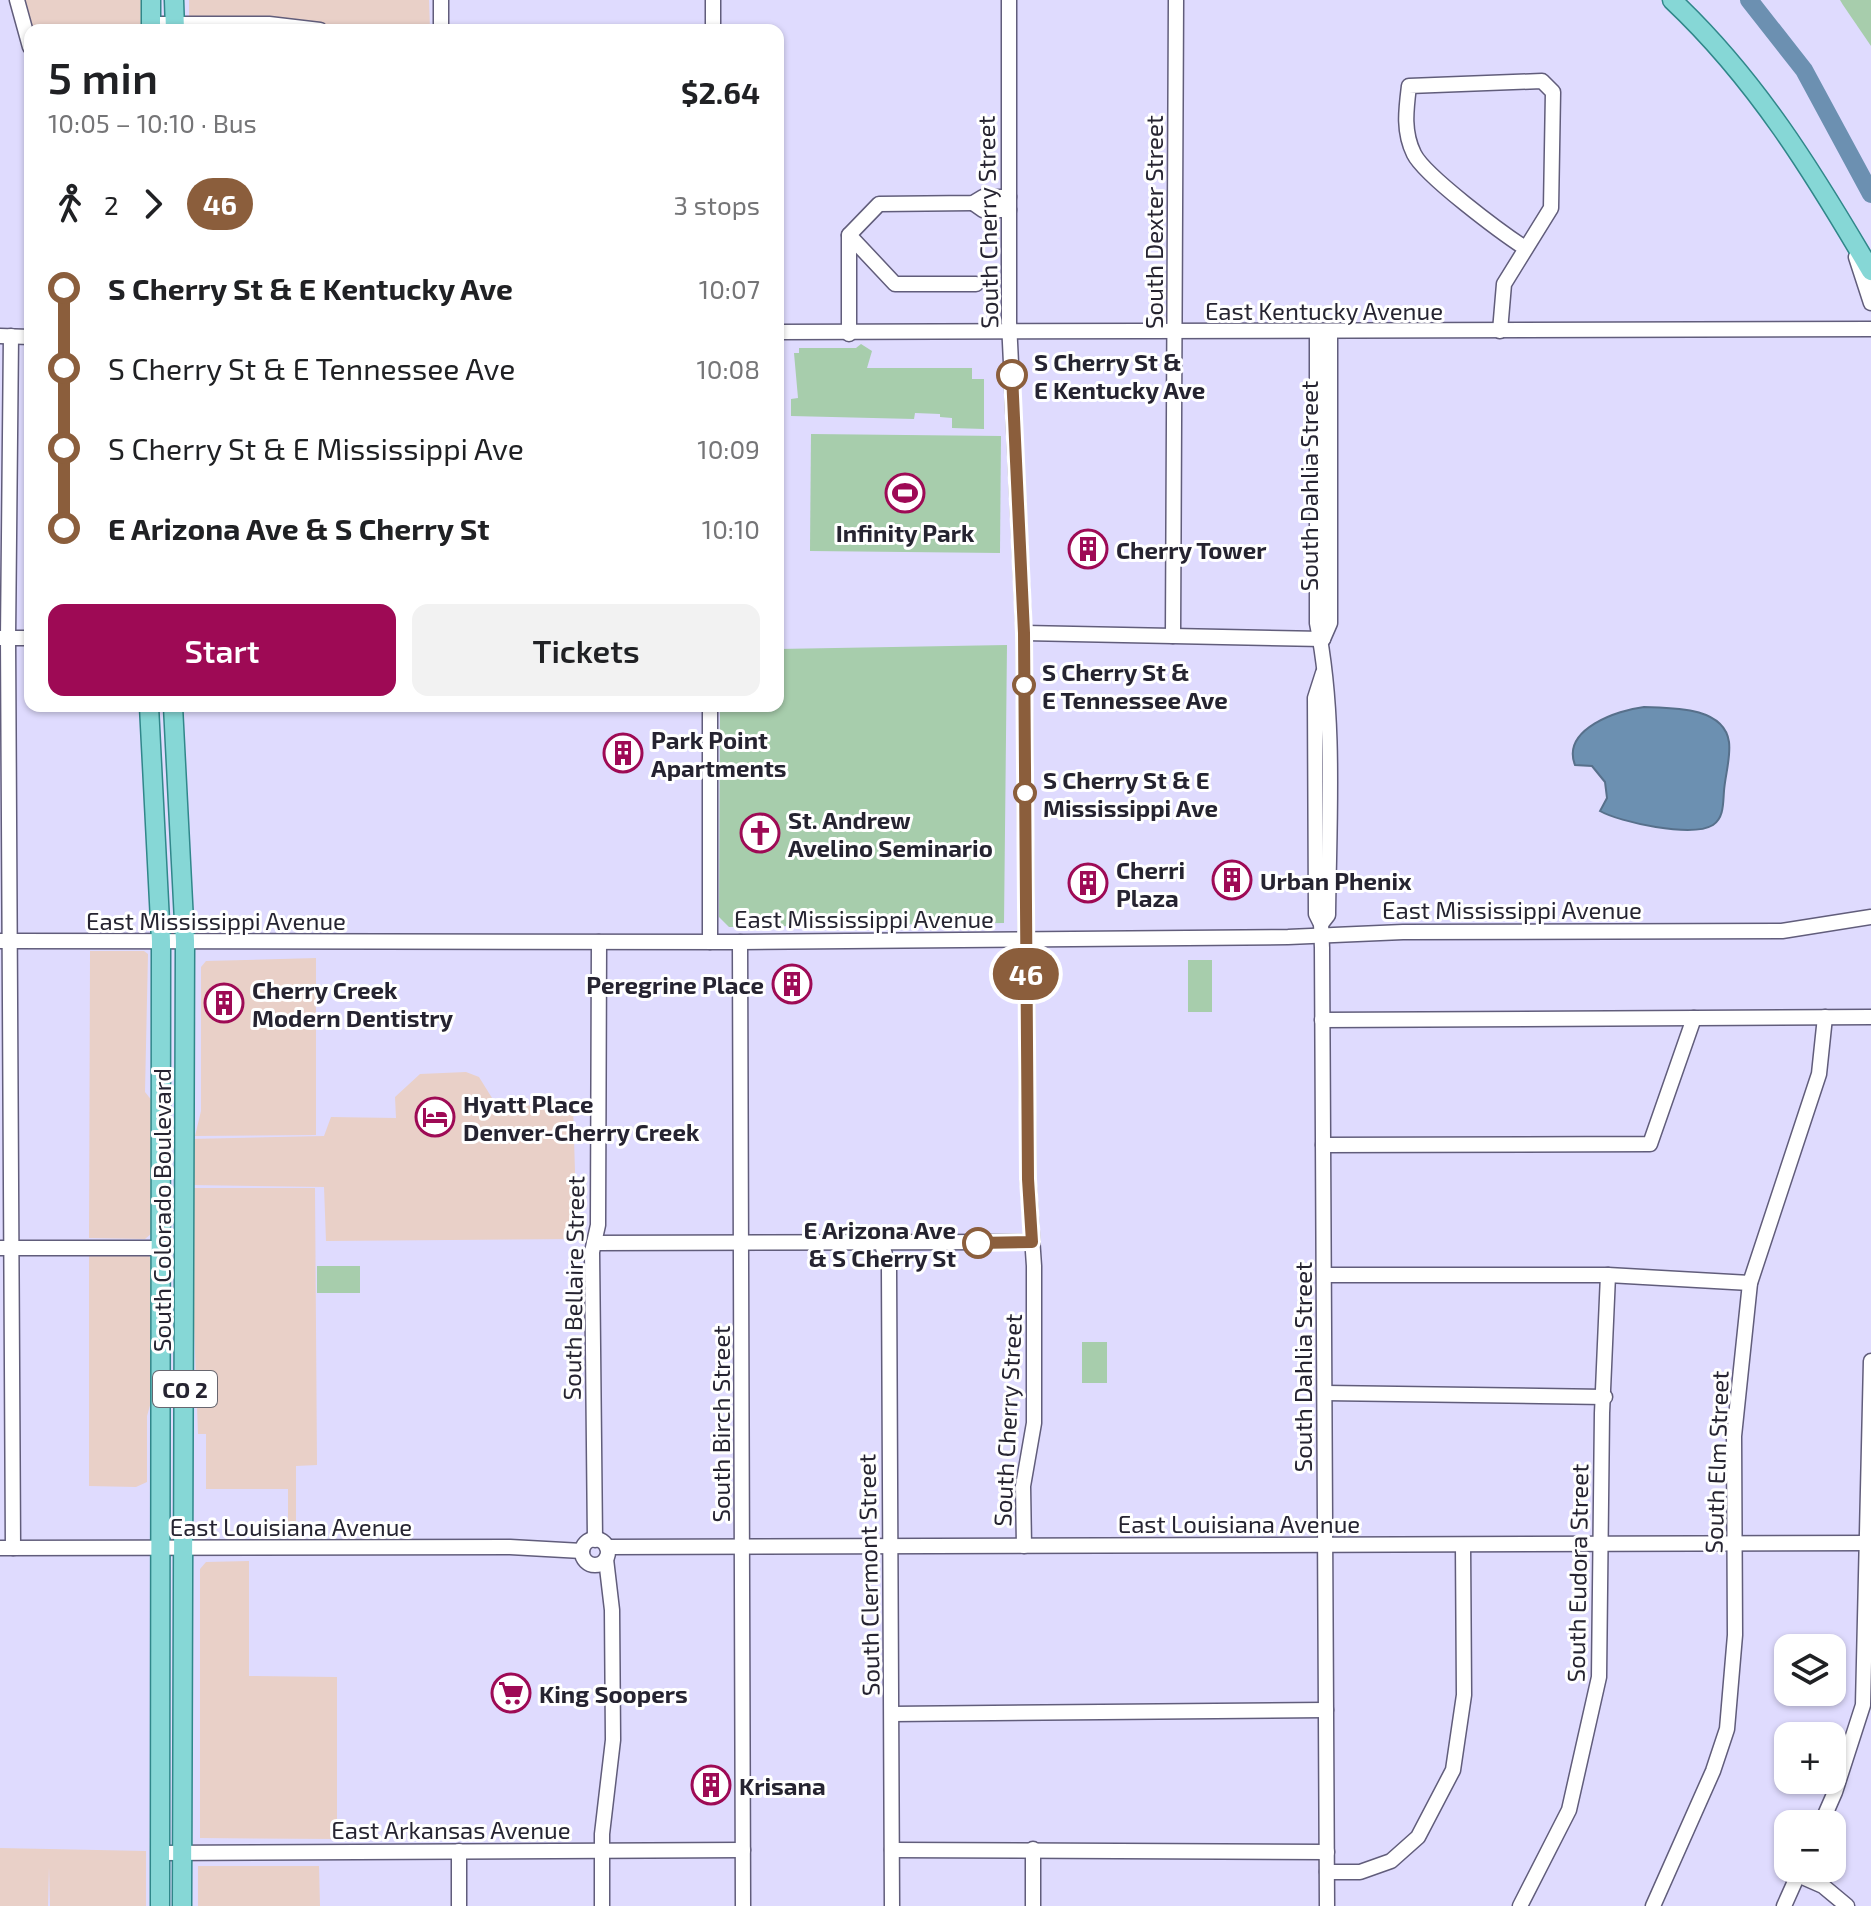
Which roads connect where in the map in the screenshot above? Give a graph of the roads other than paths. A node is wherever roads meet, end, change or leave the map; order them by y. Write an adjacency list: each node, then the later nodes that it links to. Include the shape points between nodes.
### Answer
1 (17, 0): 13 (street)
2 (151, 0): 9 (main road)
3 (174, 0): 10 (main road)
4 (441, 0): 11 (street)
5 (713, 0): 12 (street)
6 (1009, 0): 14 (street, South Cherry Street)
7 (1176, 0): 25 (street, South Dexter Street)
8 (1672, 0): 15 (main road, via 1762,97)
9 (151, 24)
10 (174, 24)
11 (441, 24)
12 (713, 24)
13 (24, 25)
14 (1009, 204): 16 (street, via 983,197 973,203 879,204); 28 (street, South Cherry Street)
15 (1847, 230): 18 (main road); 20 (street)
16 (849, 235): 19 (street, via 895,284); 27 (street)
17 (1525, 248): 17 (street, via 1551,208 1553,92 1542,81 1409,86 1404,119 1415,156 1489,225); 23 (street, via 1502,290)
18 (1871, 271)
19 (976, 284)
20 (1871, 303)
21 (1871, 319): 22 (street)
22 (1865, 330): 23 (street, East Kentucky Avenue)
23 (1500, 331): 26 (street, East Kentucky Avenue)
24 (784, 332): 27 (street, East Kentucky Avenue)
25 (1174, 332): 26 (street, East Kentucky Avenue); 28 (street, East Kentucky Avenue); 31 (street, South Dexter Street)
26 (1324, 332): 33 (street, South Dahlia Street, via 1330,623)
27 (849, 334): 28 (street, East Kentucky Avenue)
28 (1010, 334): 30 (street, South Cherry Street)
29 (6, 336): 32 (street)
30 (1024, 633): 31 (street); 39 (street, South Cherry Street)
31 (1173, 636): 33 (street)
32 (4, 638): 40 (street)
33 (1323, 639): 38 (street, South Dahlia Street, via 1329,698 1329,823 1328,915)
34 (149, 712): 41 (main road, South Colorado Boulevard / CO 2)
35 (173, 712): 42 (main road, South Colorado Boulevard / CO 2)
36 (710, 712): 44 (street)
37 (1871, 917): 38 (street, East Mississippi Avenue, via 1789,931)
38 (1321, 930): 39 (street, East Mississippi Avenue); 49 (street, South Dahlia Street)
39 (1025, 939): 45 (street, East Mississippi Avenue); 51 (street, South Cherry Street)
40 (4, 941): 41 (street, East Mississippi Avenue); 55 (street)
41 (161, 941): 42 (street, East Mississippi Avenue); 56 (main road, South Colorado Boulevard / CO 2)
42 (185, 941): 43 (street, East Mississippi Avenue); 73 (main road, South Colorado Boulevard / CO 2)
43 (599, 942): 44 (street, East Mississippi Avenue); 52 (street, South Bellaire Street)
44 (710, 942): 45 (street, East Mississippi Avenue)
45 (740, 942): 53 (street, South Birch Street)
46 (1825, 1017): 47 (street); 48 (street); 59 (street, South Elm Street, via 1819,1074)
47 (1871, 1017)
48 (1694, 1018): 49 (street); 50 (street, via 1650,1144)
49 (1322, 1020): 50 (street, South Dahlia Street)
50 (1323, 1145): 57 (street, South Dahlia Street)
51 (1032, 1242): 54 (street); 68 (street, South Cherry Street, via 1034,1423 1023,1486)
52 (594, 1243): 53 (street); 74 (street, South Bellaire Street)
53 (741, 1243): 54 (street); 69 (street, South Birch Street)
54 (882, 1244): 70 (street, South Clermont Street, via 889,1269)
55 (6, 1248): 56 (street); 71 (street)
56 (160, 1248): 72 (main road, South Colorado Boulevard / CO 2)
57 (1324, 1275): 58 (street); 61 (street, South Dahlia Street)
58 (1608, 1275): 59 (street); 62 (street, South Eudora Street)
59 (1750, 1283): 63 (street, South Elm Street, via 1734,1436)
60 (1871, 1361): 64 (street)
61 (1325, 1393): 62 (street); 66 (street, South Dahlia Street)
62 (1605, 1397): 65 (street, South Eudora Street)
63 (1734, 1543): 64 (street, East Louisiana Avenue); 65 (street, East Louisiana Avenue); 98 (street, South Elm Street, via 1735,1635 1727,1729)
64 (1869, 1543): 77 (street, via 1863,1705)
65 (1602, 1544): 67 (street, East Louisiana Avenue); 97 (street, South Eudora Street, via 1596,1699 1569,1810)
66 (1325, 1545): 67 (street, East Louisiana Avenue); 68 (street, East Louisiana Avenue); 75 (street, South Dahlia Street)
67 (1463, 1545): 86 (street, via 1464,1695 1453,1770 1418,1837 1391,1861 1360,1872)
68 (1024, 1546): 70 (street, East Louisiana Avenue)
69 (742, 1547): 70 (street, East Louisiana Avenue); 74 (street, East Louisiana Avenue); 80 (street, South Birch Street)
70 (889, 1547): 76 (street, South Clermont Street)
71 (7, 1548): 72 (street, East Louisiana Avenue)
72 (159, 1549): 73 (street, East Louisiana Avenue); 85 (main road, South Colorado Boulevard / CO 2)
73 (183, 1549): 74 (street, East Louisiana Avenue, via 582,1551 587,1542); 83 (main road, South Colorado Boulevard / CO 2)
74 (600, 1553): 79 (street, via 609,1588 613,1762)
75 (1326, 1710): 76 (street); 84 (street, South Dahlia Street)
76 (892, 1714): 81 (street, South Clermont Street)
77 (1826, 1810)
78 (1033, 1849): 81 (street); 84 (street); 95 (street)
79 (602, 1850): 80 (street, East Arkansas Avenue); 82 (street, East Arkansas Avenue); 92 (street)
80 (743, 1850): 93 (street, South Birch Street)
81 (892, 1850): 94 (street, South Clermont Street)
82 (459, 1851): 83 (street, East Arkansas Avenue); 91 (street)
83 (182, 1852): 85 (street, East Arkansas Avenue); 90 (main road, South Colorado Boulevard / CO 2)
84 (1327, 1852): 86 (street, South Dahlia Street)
85 (160, 1853): 89 (main road, South Colorado Boulevard / CO 2)
86 (1327, 1872): 96 (street, South Dahlia Street)
87 (1794, 1882): 99 (street)
88 (1817, 1882): 100 (street)
89 (160, 1906)
90 (182, 1906)
91 (459, 1906)
92 (602, 1906)
93 (743, 1906)
94 (892, 1906)
95 (1033, 1906)
96 (1327, 1906)
97 (1520, 1906)
98 (1653, 1906)
99 (1784, 1906)
100 (1847, 1906)

